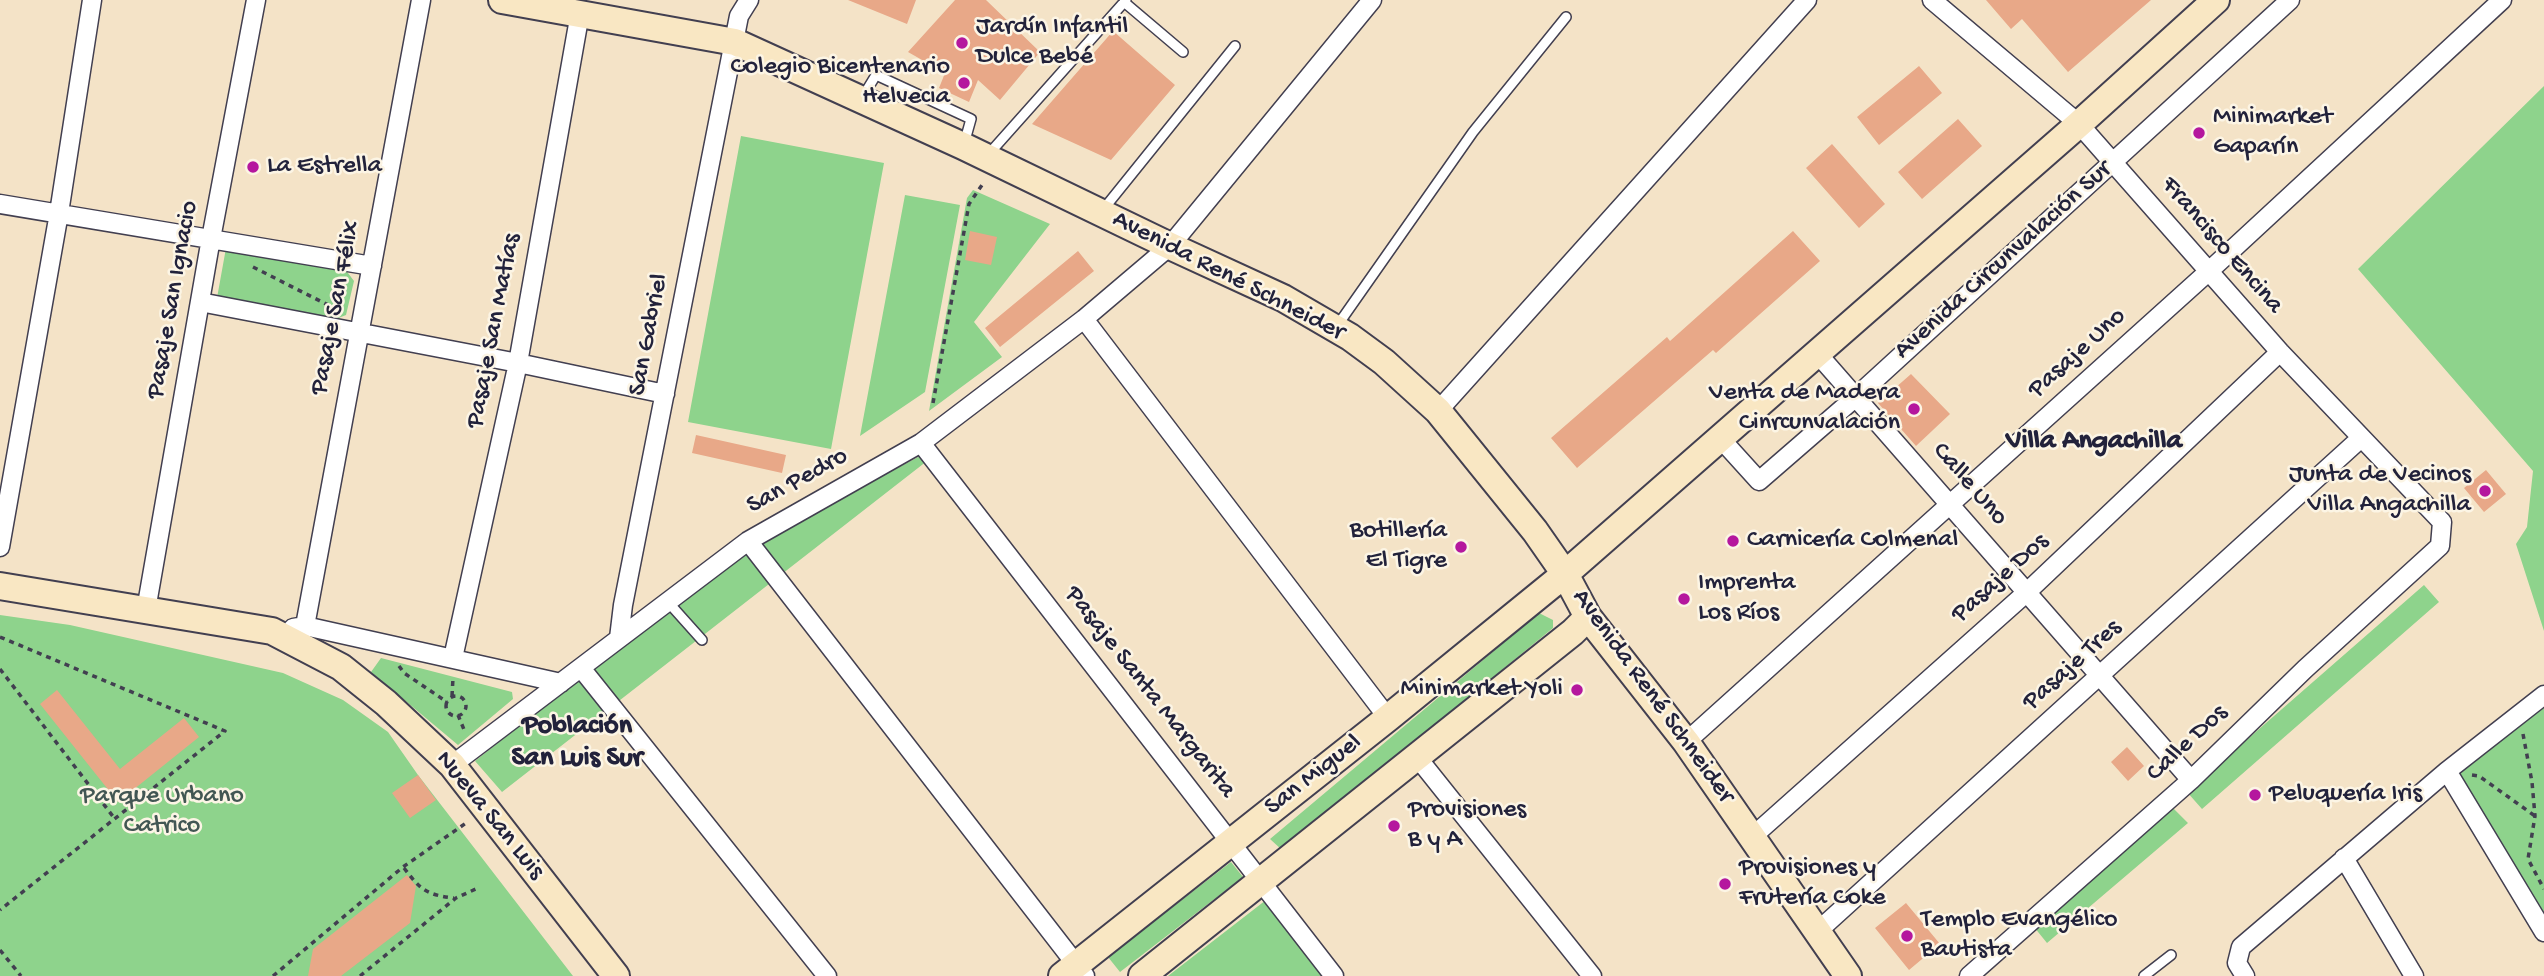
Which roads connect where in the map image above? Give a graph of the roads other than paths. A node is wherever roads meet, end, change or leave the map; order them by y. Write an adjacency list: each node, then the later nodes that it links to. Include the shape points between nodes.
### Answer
1 (92, 0): 22 (street)
2 (256, 0): 24 (street, Pasaje San Ignacio)
3 (421, 0): 26 (street, Pasaje San Félix)
4 (502, 0): 13 (main road, Avenida René Schneider)
5 (749, 0): 15 (street, via 739,16)
6 (1372, 0): 25 (street, San Pedro)
7 (1807, 0): 37 (street)
8 (1932, 0): 18 (street, Francisco Encina)
9 (2216, 0): 18 (main road, Avenida Circunvalación Sur)
10 (2290, 0): 20 (street, Avenida Circunvalación Sur)
11 (2502, 0): 27 (street, Pasaje Uno)
12 (1125, 1): 17 (lane); 19 (lane)
13 (580, 13): 15 (main road, Avenida René Schneider); 34 (street, Pasaje San Matías)
14 (1566, 18): 30 (lane, via 1473,132)
15 (735, 42): 19 (main road, Avenida René Schneider); 35 (street, San Gabriel)
16 (1235, 46): 23 (lane)
17 (1183, 52)
18 (2079, 124): 20 (street, Francisco Encina); 32 (main road, Avenida Circunvalación Sur)
19 (975, 152): 23 (main road, Avenida René Schneider)
20 (2113, 163): 27 (street, Francisco Encina); 36 (street, Avenida Circunvalación Sur)
21 (0, 204): 22 (street)
22 (59, 213): 24 (street); 44 (street)
23 (1101, 213): 25 (main road, Avenida René Schneider)
24 (211, 238): 26 (street); 28 (street, Pasaje San Ignacio)
25 (1170, 247): 29 (street, San Pedro); 30 (main road, Avenida René Schneider, via 1283,298)
26 (372, 266): 31 (street, Pasaje San Félix)
27 (2207, 272): 33 (street, Francisco Encina); 41 (street, Pasaje Uno)
28 (200, 302): 31 (street); 49 (street, Pasaje San Ignacio)
29 (1084, 319): 40 (street, San Pedro); 60 (street)
30 (1336, 328): 37 (main road, Avenida René Schneider, via 1384,362)
31 (359, 333): 34 (street); 51 (street, Pasaje San Félix)
32 (1816, 352): 36 (street, Calle Uno); 38 (main road, Avenida Circunvalación Sur)
33 (2280, 352): 39 (street, Francisco Encina); 47 (street, Pasaje Dos)
34 (518, 363): 35 (street); 55 (street, Pasaje San Matías)
35 (665, 394): 53 (street, San Gabriel)
36 (1857, 396): 38 (street, Avenida Circunvalación Sur, via 1759,481); 41 (street, Calle Uno)
37 (1438, 411): 45 (main road, Avenida René Schneider)
38 (1720, 438): 45 (main road, Avenida Circunvalación Sur)
39 (2361, 438): 43 (street, Francisco Encina, via 2442,522); 57 (street, Pasaje Tres)
40 (921, 443): 42 (street, San Pedro); 67 (street, Pasaje Santa Margarita)
41 (1951, 504): 47 (street, Calle Uno); 61 (street, Pasaje Uno)
42 (748, 541): 48 (street, San Pedro); 73 (street)
43 (2440, 546): 65 (street, Calle Dos)
44 (0, 547)
45 (1565, 574): 50 (main road, Avenida René Schneider); 60 (main road, San Miguel)
46 (0, 586): 49 (main road, Nueva San Luis)
47 (2026, 593): 57 (street, Calle Uno); 66 (street, Pasaje Dos)
48 (668, 601): 53 (street, San Pedro); 54 (lane)
49 (146, 610): 52 (main road, Nueva San Luis)
50 (1588, 617): 61 (main road, Avenida René Schneider); 62 (main road, San Miguel)
51 (305, 626): 52 (street, Nueva San Luis); 55 (street, Nueva San Luis)
52 (272, 631): 63 (main road, Nueva San Luis, via 341,667)
53 (620, 638): 56 (street, San Pedro)
54 (702, 640)
55 (453, 658): 58 (street, Nueva San Luis)
56 (581, 668): 58 (street, San Pedro); 75 (street)
57 (2100, 677): 65 (street, Calle Uno); 70 (street, Pasaje Tres)
58 (561, 683): 63 (street, San Pedro)
59 (2544, 695): 64 (street)
60 (1388, 719): 67 (main road, San Miguel)
61 (1686, 742): 66 (main road, Avenida René Schneider)
62 (1417, 757): 69 (main road, San Miguel); 78 (street)
63 (452, 765): 74 (main road, Nueva San Luis)
64 (2447, 771): 68 (street); 71 (street)
65 (2191, 780): 80 (street, Calle Dos)
66 (1752, 837): 70 (main road, Avenida René Schneider)
67 (1231, 841): 69 (street, Pasaje Santa Margarita); 73 (main road, San Miguel)
68 (2344, 858): 82 (street, via 2241,947 2237,963); 83 (street)
69 (1261, 881): 76 (main road, San Miguel); 77 (street, Pasaje Santa Margarita)
70 (1818, 931): 79 (main road, Avenida René Schneider)
71 (2544, 932)
72 (2171, 955): 81 (lane)
73 (1075, 972)
74 (616, 976)
75 (827, 976)
76 (1142, 976)
77 (1334, 976)
78 (1592, 976)
79 (1848, 976)
80 (1969, 976)
81 (2144, 976)
82 (2245, 976)
83 (2414, 976)

